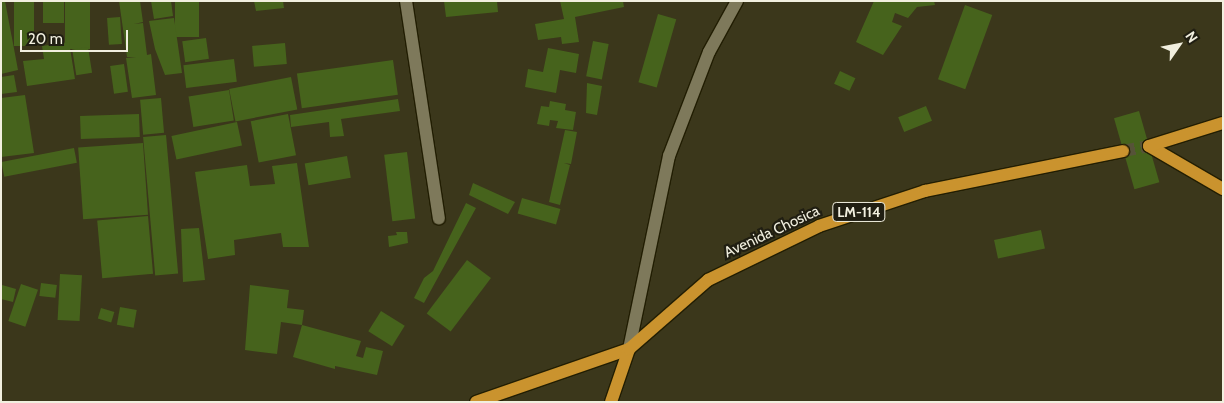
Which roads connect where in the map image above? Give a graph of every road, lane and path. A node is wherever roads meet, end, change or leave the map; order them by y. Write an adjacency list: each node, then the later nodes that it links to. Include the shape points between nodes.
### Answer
1 (406, 1): 6 (street)
2 (737, 1): 7 (street, via 710,52 669,156)
3 (1223, 123): 5 (main road, via 1149,146)
4 (1124, 152): 7 (main road, Avenida Chosica / LM-114, via 925,191 819,226 708,280)
5 (1223, 189)
6 (439, 219)
7 (629, 349): 8 (main road); 9 (main road)
8 (476, 402)
9 (611, 402)

